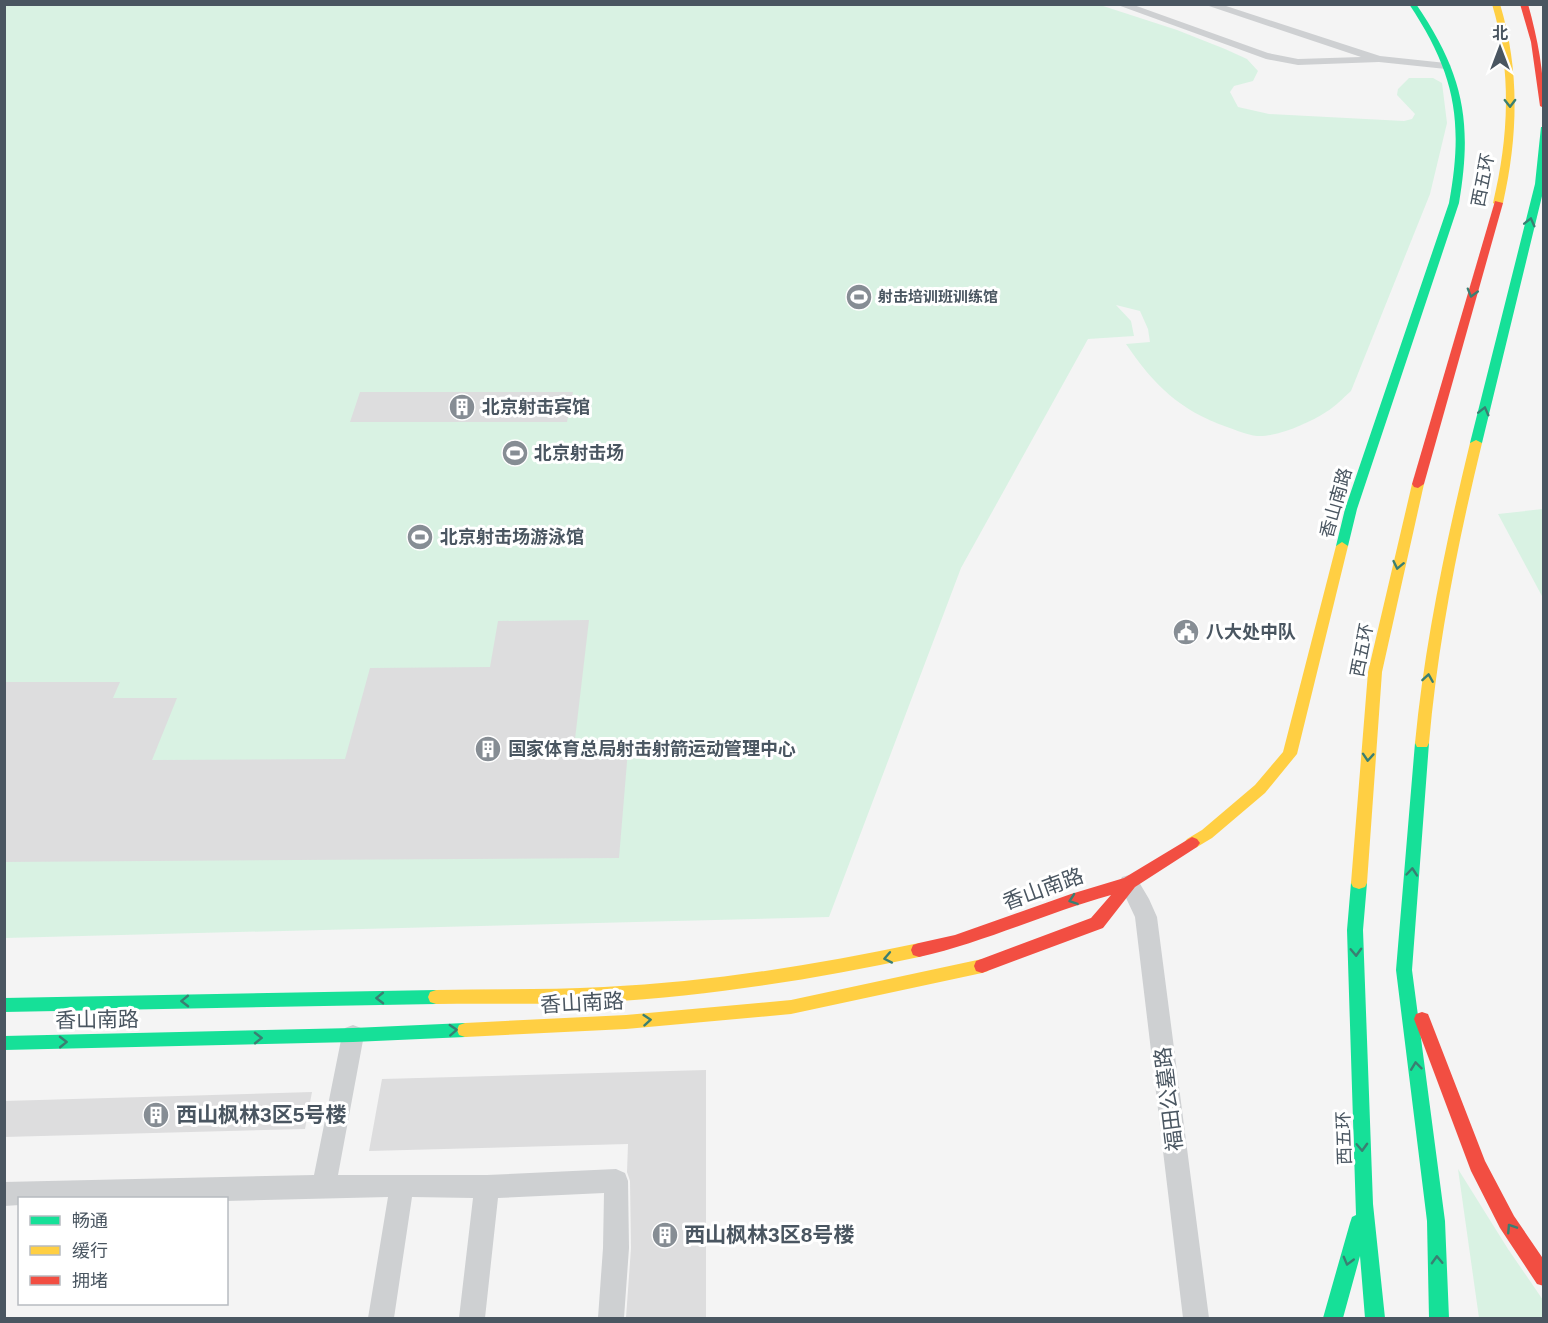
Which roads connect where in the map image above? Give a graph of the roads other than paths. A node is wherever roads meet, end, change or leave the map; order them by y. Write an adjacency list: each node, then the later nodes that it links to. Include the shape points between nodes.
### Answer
1 (1120, 4): 7 (street, via 1266,56 1298,62)
2 (1208, 4): 7 (street)
3 (1400, 4): 8 (main road, 香山南路, via 1430,53)
4 (1412, 4): 8 (main road, 香山南路, via 1434,37)
5 (1496, 4): 20 (main road, 西五环, one-way to 20, via 1508,57 1510,111 1505,178 1411,508 1375,672 1355,930)
6 (1524, 4): 9 (main road, via 1532,23)
7 (1379, 59): 8 (street)
8 (1446, 66): 11 (main road, 香山南路, via 1462,106 1461,175 1352,509 1290,754 1260,789 1207,834)
9 (1544, 106)
10 (1544, 129): 12 (main road, one-way to 10, via 1427,683 1460,508 1540,184)
11 (1129, 883): 13 (main road, 香山南路, one-way to 13, via 934,948 845,967 754,980 625,993); 14 (main road, 香山南路, one-way to 11, via 626,1022 791,1007 971,970 1097,923); 25 (street, 福田公墓路, via 1146,917)
12 (1404, 970): 21 (main road, one-way to 12, via 1507,1222 1477,1165); 28 (main road, one-way to 12, via 1436,1221)
13 (4, 1005)
14 (352, 1035): 15 (main road, 香山南路, one-way to 14); 17 (street)
15 (4, 1043)
16 (402, 1185): 17 (street); 18 (street); 22 (street)
17 (324, 1187): 19 (street)
18 (487, 1187): 23 (street); 24 (street, via 616,1181)
19 (4, 1194)
20 (1364, 1204): 26 (main road, one-way to 26); 27 (main road, 西五环)
21 (1544, 1277)
22 (381, 1318)
23 (472, 1318)
24 (611, 1318)
25 (1196, 1318)
26 (1333, 1318)
27 (1375, 1318)
28 (1439, 1318)

